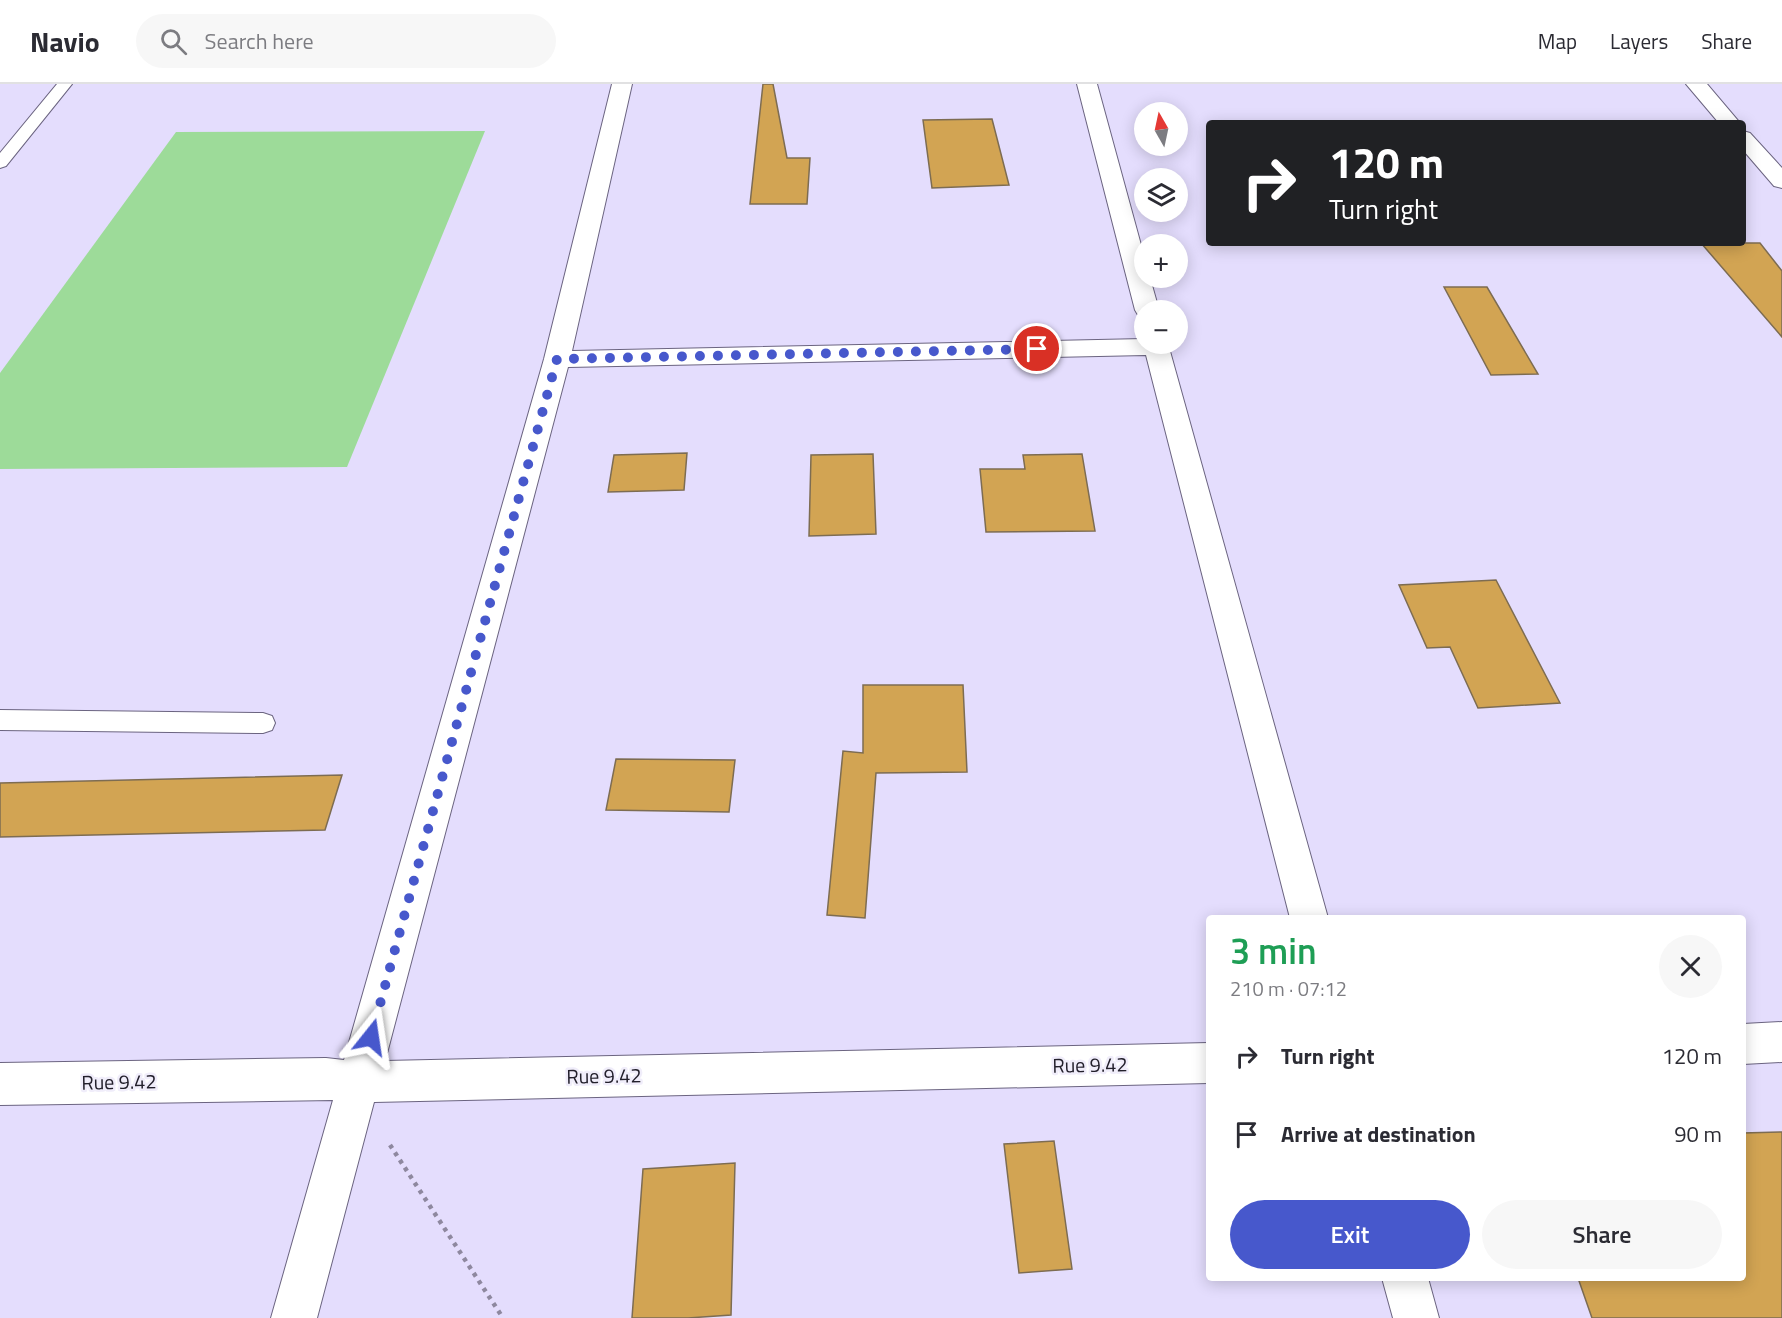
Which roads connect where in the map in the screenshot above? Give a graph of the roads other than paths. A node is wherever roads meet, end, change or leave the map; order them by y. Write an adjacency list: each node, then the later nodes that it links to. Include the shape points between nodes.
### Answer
1 (65, 84): 7 (lane)
2 (622, 84): 12 (street)
3 (1087, 84): 9 (street)
4 (1696, 84): 5 (street)
5 (1727, 120)
6 (1746, 140): 8 (street)
7 (0, 163)
8 (1782, 181)
9 (1144, 300)
10 (1134, 346): 12 (street)
11 (1158, 354): 15 (street)
12 (557, 359): 20 (street)
13 (0, 720): 14 (lane)
14 (263, 723)
15 (1308, 915)
16 (1782, 1042): 17 (street)
17 (1746, 1044)
18 (1206, 1063): 20 (street, Rue 9.42)
19 (0, 1084): 20 (street, Rue 9.42, via 326,1079)
20 (357, 1087): 22 (street)
21 (1406, 1281): 23 (street)
22 (294, 1318)
23 (1416, 1318)

